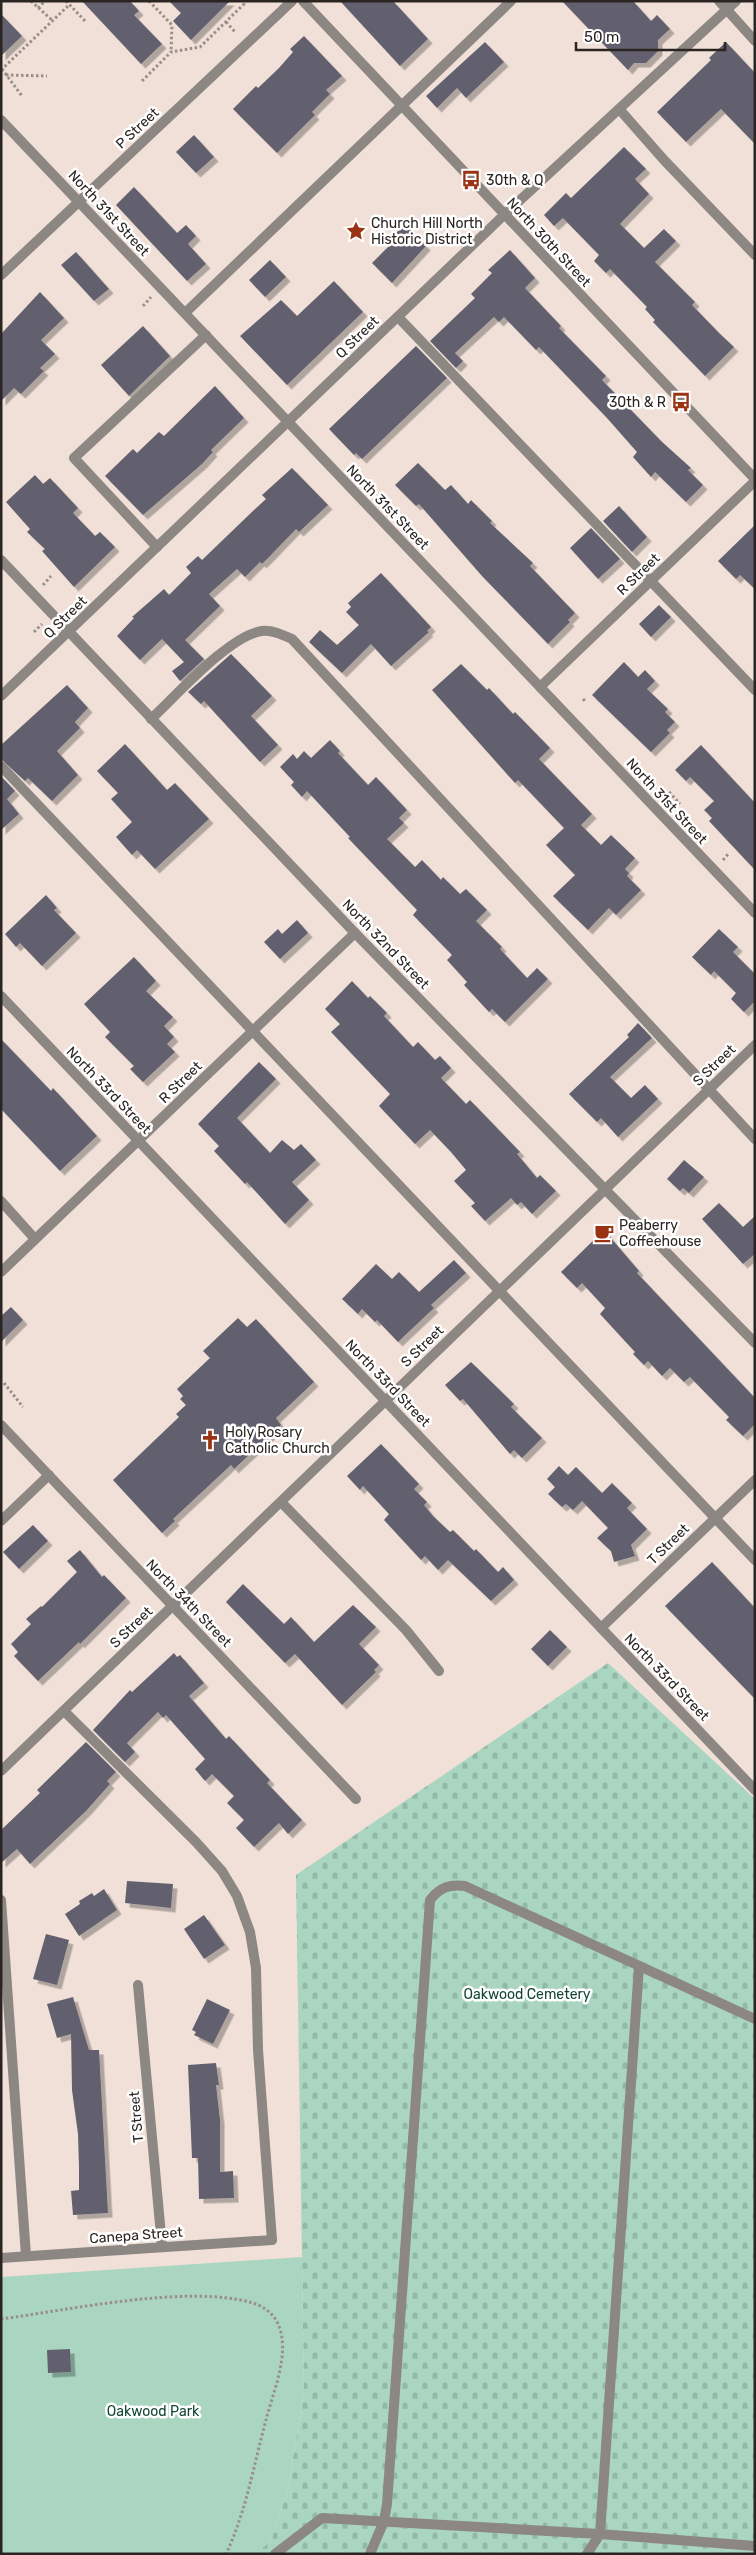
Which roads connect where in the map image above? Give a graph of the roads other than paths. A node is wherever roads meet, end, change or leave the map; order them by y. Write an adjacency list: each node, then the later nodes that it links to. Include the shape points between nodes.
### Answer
1 (292, 1): 11 (street, P Street)
2 (303, 1): 8 (street, North 30th Street)
3 (511, 1): 8 (street)
4 (719, 1): 6 (street)
5 (736, 1): 6 (street, Q Street)
6 (727, 9): 7 (street); 9 (street, Q Street)
7 (755, 41)
8 (401, 106): 12 (street, North 30th Street); 15 (street)
9 (620, 110): 12 (street, Q Street); 13 (street)
10 (1, 120): 11 (street, North 31st Street)
11 (79, 201): 14 (street, P Street); 15 (street, North 31st Street)
12 (504, 215): 16 (street, Q Street); 19 (street, North 30th Street)
13 (755, 255)
14 (1, 275)
15 (185, 313): 17 (street, North 31st Street)
16 (398, 317): 18 (street, Q Street); 22 (street)
17 (206, 335): 18 (street, North 31st Street); 20 (street, via 74,458)
18 (288, 422): 20 (street, Q Street); 24 (street, North 31st Street)
19 (755, 480): 22 (street, R Street)
20 (158, 547): 23 (street, Q Street)
21 (1, 560): 23 (street, North 32nd Street)
22 (650, 582): 24 (street, R Street); 25 (street)
23 (69, 632): 26 (street, Q Street); 27 (street, North 32nd Street)
24 (540, 687): 29 (street, North 31st Street)
25 (755, 690)
26 (1, 696)
27 (151, 719): 30 (street, North 32nd Street); 34 (street, via 232,644 264,631 292,639)
28 (1, 766): 32 (street)
29 (755, 914)
30 (355, 933): 32 (street, R Street); 37 (street, North 32nd Street)
31 (1, 996): 36 (street, North 33rd Street)
32 (253, 1031): 36 (street, R Street); 41 (street)
33 (755, 1045): 34 (street, S Street)
34 (708, 1090): 35 (street); 37 (street, S Street)
35 (755, 1139)
36 (138, 1140): 39 (street, R Street); 43 (street, North 33rd Street)
37 (607, 1189): 41 (street, S Street); 42 (street, North 32nd Street)
38 (1, 1201): 39 (street)
39 (35, 1240): 40 (street, R Street)
40 (1, 1272)
41 (499, 1291): 43 (street, S Street); 48 (street)
42 (755, 1342)
43 (386, 1401): 47 (street, S Street); 52 (street, North 33rd Street)
44 (1, 1425): 45 (street, North 34th Street)
45 (49, 1475): 49 (street); 51 (street, North 34th Street)
46 (755, 1480): 48 (street, T Street)
47 (280, 1502): 51 (street, S Street); 53 (street, via 399,1624)
48 (715, 1518): 50 (street); 52 (street, T Street)
49 (1, 1521)
50 (755, 1560)
51 (173, 1606): 54 (street, S Street); 57 (street, North 34th Street)
52 (601, 1628): 56 (street, North 33rd Street)
53 (439, 1671)
54 (64, 1711): 55 (street, S Street); 62 (street, Canepa Street, via 222,1871 237,1896 250,1932 256,1968 258,2050 272,2240)
55 (1, 1771)
56 (755, 1790)
57 (356, 1799)
58 (1, 1900): 63 (street)
59 (639, 1966): 61 (street); 65 (street, via 465,1886 453,1884 445,1887 430,1900); 66 (street)
60 (138, 1985): 62 (street, T Street)
61 (755, 2019)
62 (162, 2246): 63 (street, Canepa Street)
63 (26, 2256): 64 (street, Canepa Street)
64 (1, 2258)
65 (384, 2521): 66 (street); 68 (street, via 322,2518); 69 (street)
66 (600, 2534): 67 (street); 70 (street)
67 (755, 2546)
68 (275, 2554)
69 (370, 2554)
70 (587, 2554)

